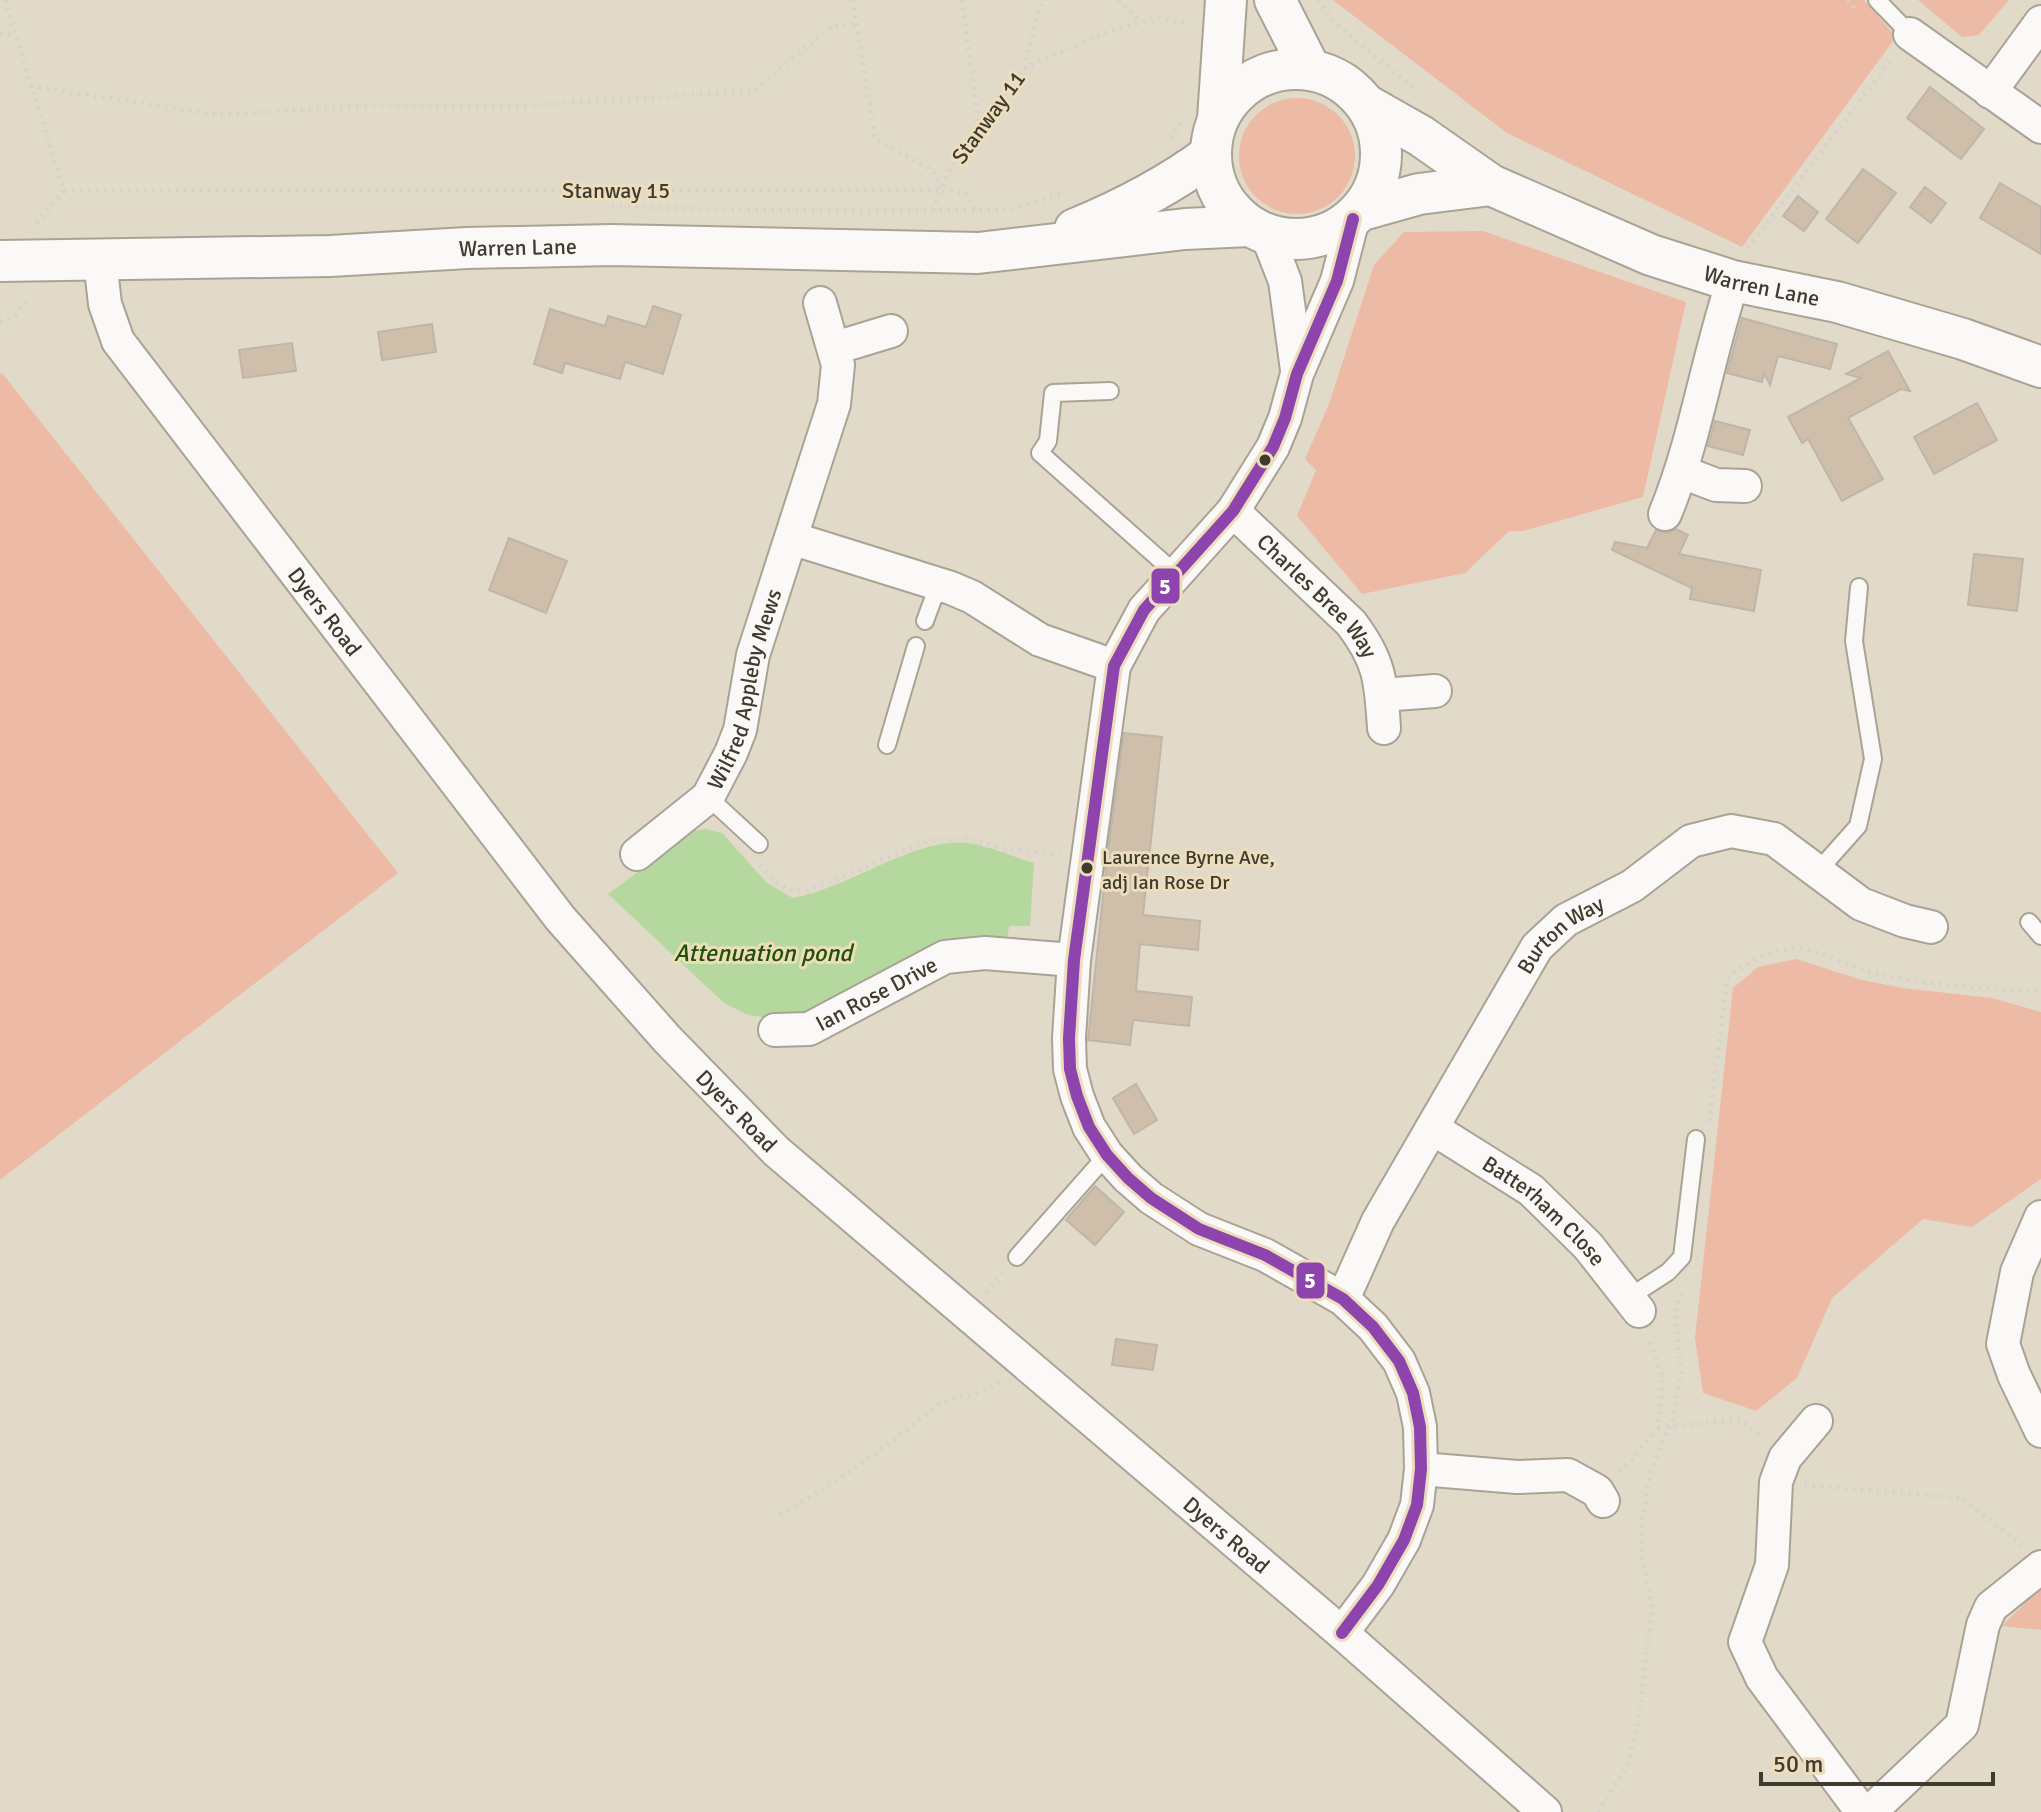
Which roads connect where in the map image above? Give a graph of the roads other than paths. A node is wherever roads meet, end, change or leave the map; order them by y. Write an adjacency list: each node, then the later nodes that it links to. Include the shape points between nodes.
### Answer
1 (1226, 0): 10 (street)
2 (1275, 0): 6 (street)
3 (1877, 0): 5 (lane)
4 (2041, 22): 7 (street)
5 (1910, 34): 7 (street)
6 (1310, 69): 8 (street, Warren Lane, via 1332,76); 10 (street, Warren Lane, via 1282,70 1255,79)
7 (1990, 92): 9 (street)
8 (1368, 106): 11 (street, Warren Lane); 12 (street, via 1381,159 1374,191)
9 (2041, 127)
10 (1205, 128): 13 (street, via 1221,195); 14 (street, Warren Lane, via 1172,183)
11 (1491, 185): 12 (street, Warren Lane, via 1419,194); 17 (street, Warren Lane, via 1651,255)
12 (1358, 214): 13 (street, Warren Lane, via 1338,229 1312,238 1285,240); 22 (street, via 1337,281)
13 (1258, 231): 14 (street, Warren Lane, via 1185,229); 22 (street, via 1285,281)
14 (1035, 247): 15 (street, Warren Lane, via 978,253 612,245)
15 (100, 260): 16 (street, Warren Lane); 60 (street, Dyers Road, via 105,304 118,341 560,918 667,1039 776,1151)
16 (0, 261)
17 (1739, 267): 21 (street, Warren Lane); 24 (street)
18 (820, 303): 20 (street, Wilfred Appleby Mews)
19 (891, 331): 20 (street)
20 (835, 348): 28 (street, Wilfred Appleby Mews, via 834,404)
21 (2041, 367)
22 (1297, 374): 26 (street, via 1273,447)
23 (1110, 391): 29 (lane, via 1053,393 1048,441 1040,453)
24 (1682, 472): 25 (street, via 1716,485); 27 (street)
25 (1745, 486)
26 (1233, 511): 29 (street); 36 (street, Charles Bree Way, via 1351,623 1373,656)
27 (1665, 514)
28 (791, 538): 30 (street); 39 (street, Wilfred Appleby Mews, via 753,655 740,730)
29 (1175, 573): 34 (street, via 1144,610)
30 (939, 583): 32 (lane); 34 (street, via 972,597 1040,640)
31 (1859, 587): 42 (lane, via 1854,641 1873,759 1858,826)
32 (925, 621)
33 (916, 646): 38 (lane)
34 (1114, 666): 46 (street)
35 (1435, 691): 36 (street)
36 (1382, 695): 37 (street, Charles Bree Way)
37 (1384, 728)
38 (887, 745)
39 (708, 797): 40 (lane); 41 (street, Wilfred Appleby Mews)
40 (759, 844)
41 (637, 854)
42 (1818, 871): 44 (street, Burton Way, via 1861,904); 48 (street, Burton Way, via 1774,839 1731,831 1691,841 1632,886 1566,920 1537,947)
43 (2029, 922): 45 (lane)
44 (1931, 927)
45 (2041, 936)
46 (1074, 960): 47 (street, Ian Rose Drive, via 985,953 945,957 809,1029); 50 (street, via 1070,1069 1089,1127)
47 (775, 1030)
48 (1432, 1128): 53 (street, Burton Way, via 1378,1221); 54 (street, Batterham Close, via 1531,1190 1588,1246)
49 (1702, 1135): 54 (lane, via 1682,1257)
50 (1107, 1155): 52 (lane); 53 (street, via 1151,1198 1199,1229 1265,1255)
51 (2041, 1217): 56 (street, via 2017,1272 2003,1344)
52 (1017, 1257)
53 (1343, 1299): 57 (street, via 1399,1361 1420,1427)
54 (1634, 1305)
55 (1816, 1421): 62 (street, via 1781,1470 1772,1565 1745,1642 1762,1678)
56 (2041, 1431)
57 (1421, 1469): 58 (street, via 1517,1477 1568,1475); 60 (street, via 1417,1505 1404,1540)
58 (1600, 1496)
59 (2036, 1561): 63 (street, via 1991,1607 1962,1725)
60 (1342, 1633): 61 (street, Dyers Road)
61 (1545, 1812)
62 (1862, 1812)
63 (1870, 1812)

